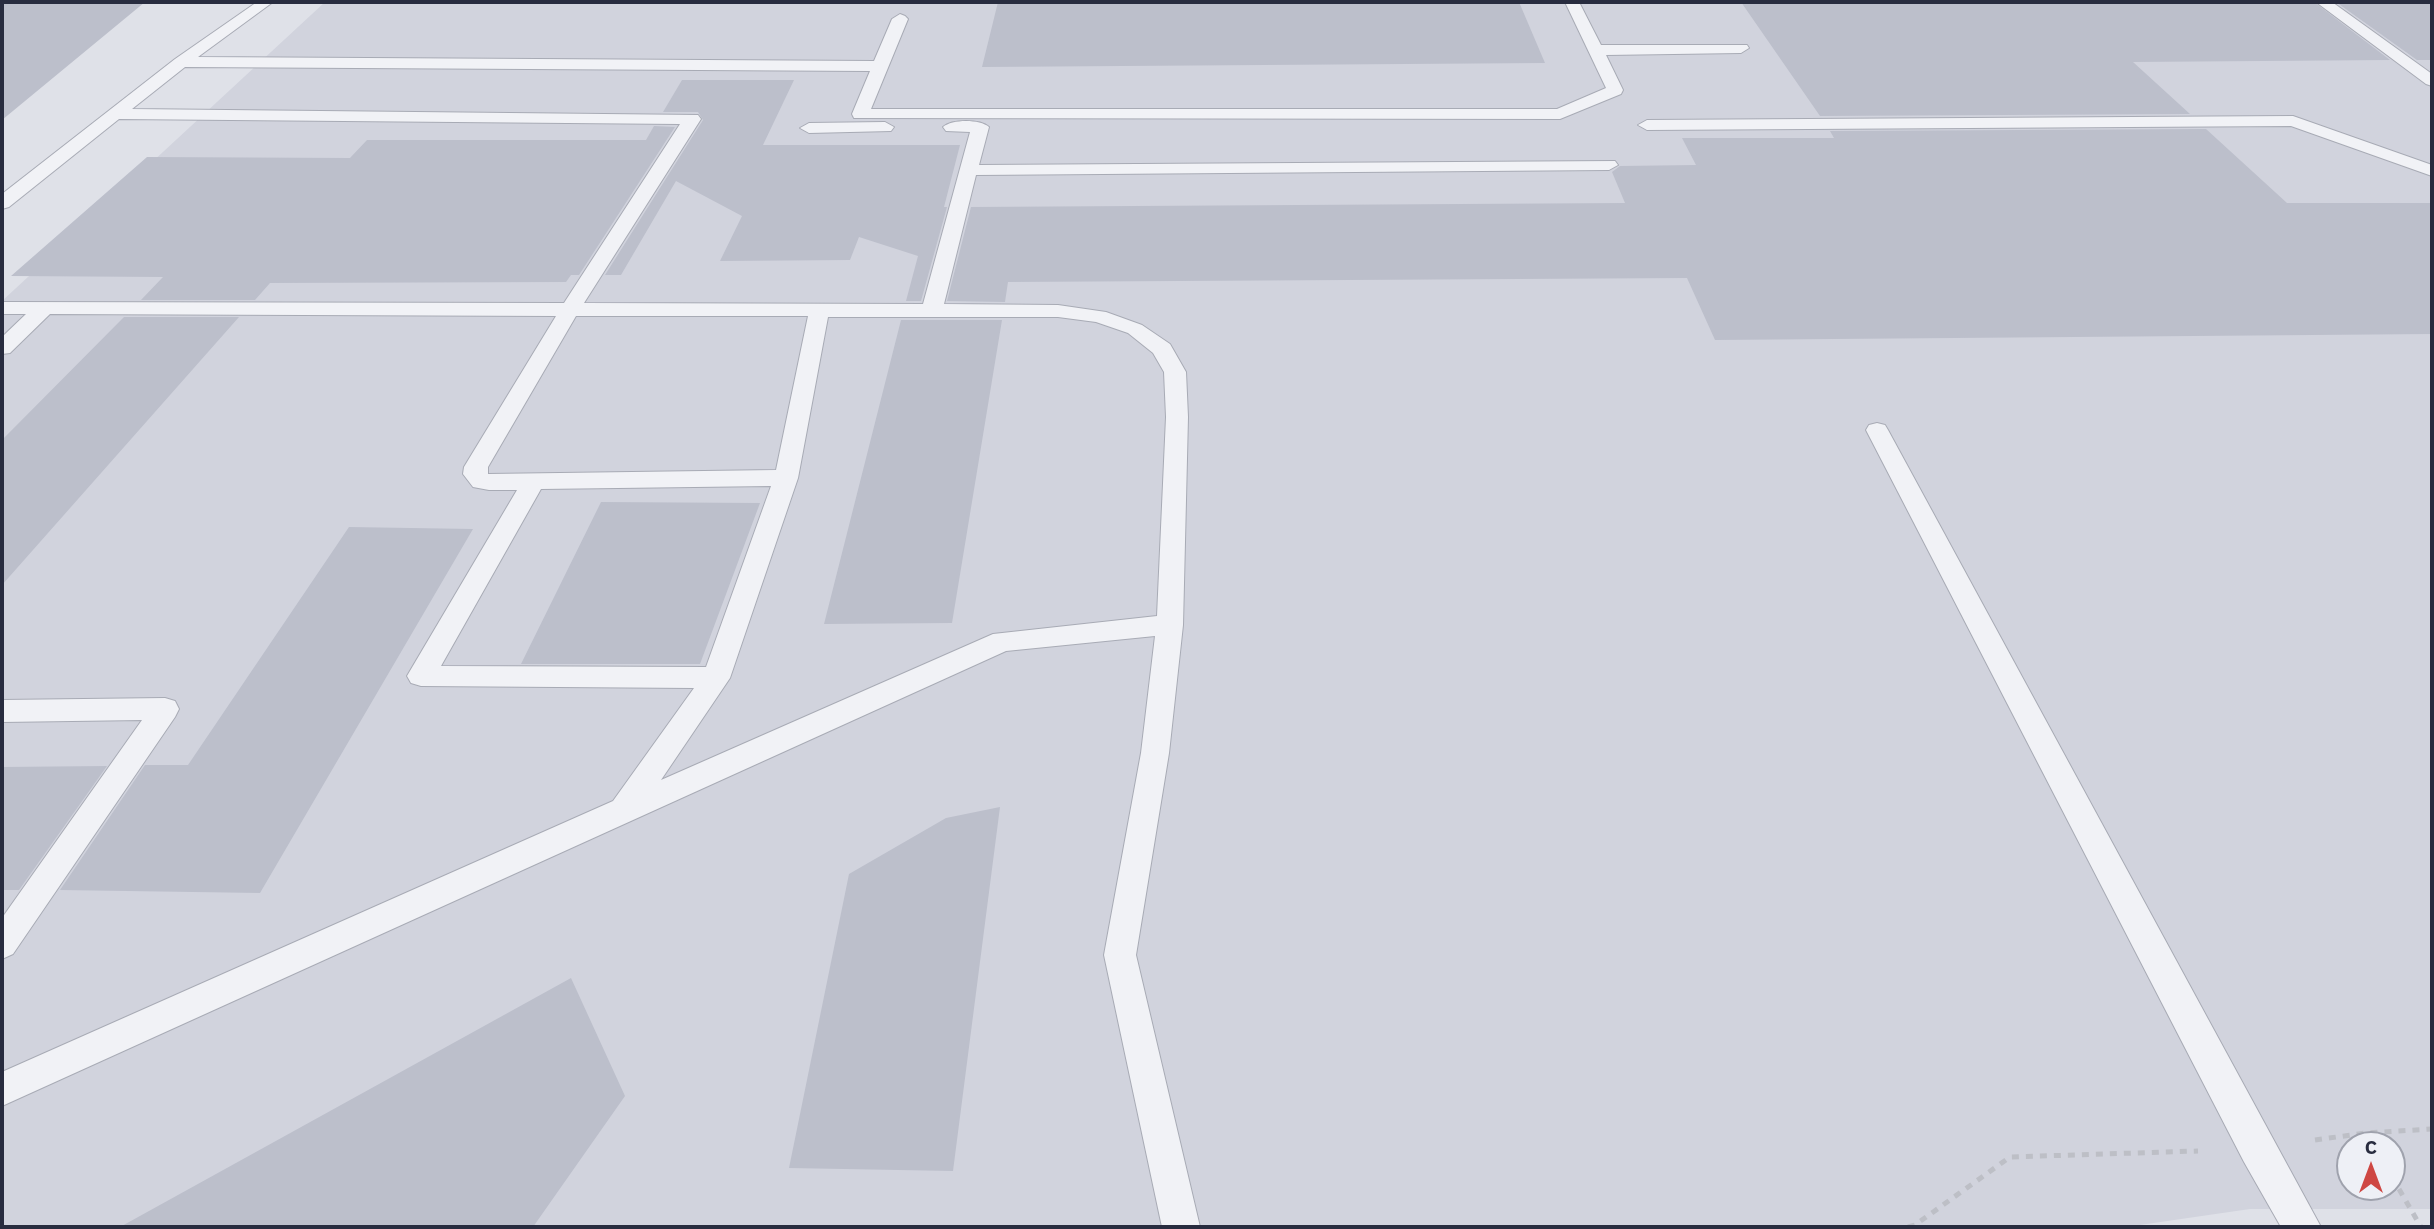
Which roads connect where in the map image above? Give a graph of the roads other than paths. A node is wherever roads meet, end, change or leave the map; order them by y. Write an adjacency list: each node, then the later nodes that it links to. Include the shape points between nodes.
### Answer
1 (266, 2): 7 (lane)
2 (1572, 2): 6 (lane)
3 (2323, 2): 9 (lane)
4 (900, 19): 8 (lane)
5 (1741, 48): 6 (lane)
6 (1595, 50): 8 (lane, via 1615,90 1560,114 860,114)
7 (181, 62): 8 (lane); 10 (lane)
8 (880, 65)
9 (2432, 81)
10 (116, 114): 16 (lane); 19 (lane, via 692,119)
11 (1647, 125): 15 (lane, via 2293,121)
12 (809, 128): 14 (lane, via 980,127)
13 (1609, 165): 14 (lane)
14 (969, 170): 21 (lane)
15 (2432, 171)
16 (2, 203)
17 (2, 308): 18 (lane)
18 (44, 308): 19 (lane); 22 (lane)
19 (569, 311): 20 (lane); 25 (lane, via 476,467 481,481)
20 (819, 311): 21 (lane); 24 (lane)
21 (932, 311): 26 (lane, via 1058,311 1099,316 1135,329 1162,349 1175,372 1177,417)
22 (2, 348)
23 (1877, 430): 33 (lane)
24 (786, 478): 25 (lane); 27 (lane)
25 (534, 481): 27 (lane, via 421,676)
26 (1170, 625): 29 (lane, via 1002,641); 32 (lane, via 1155,753 1120,956)
27 (716, 678): 29 (lane)
28 (2, 711): 30 (lane, via 165,709)
29 (624, 810): 31 (lane)
30 (2, 944)
31 (2, 1089)
32 (1181, 1227)
33 (2302, 1227)

